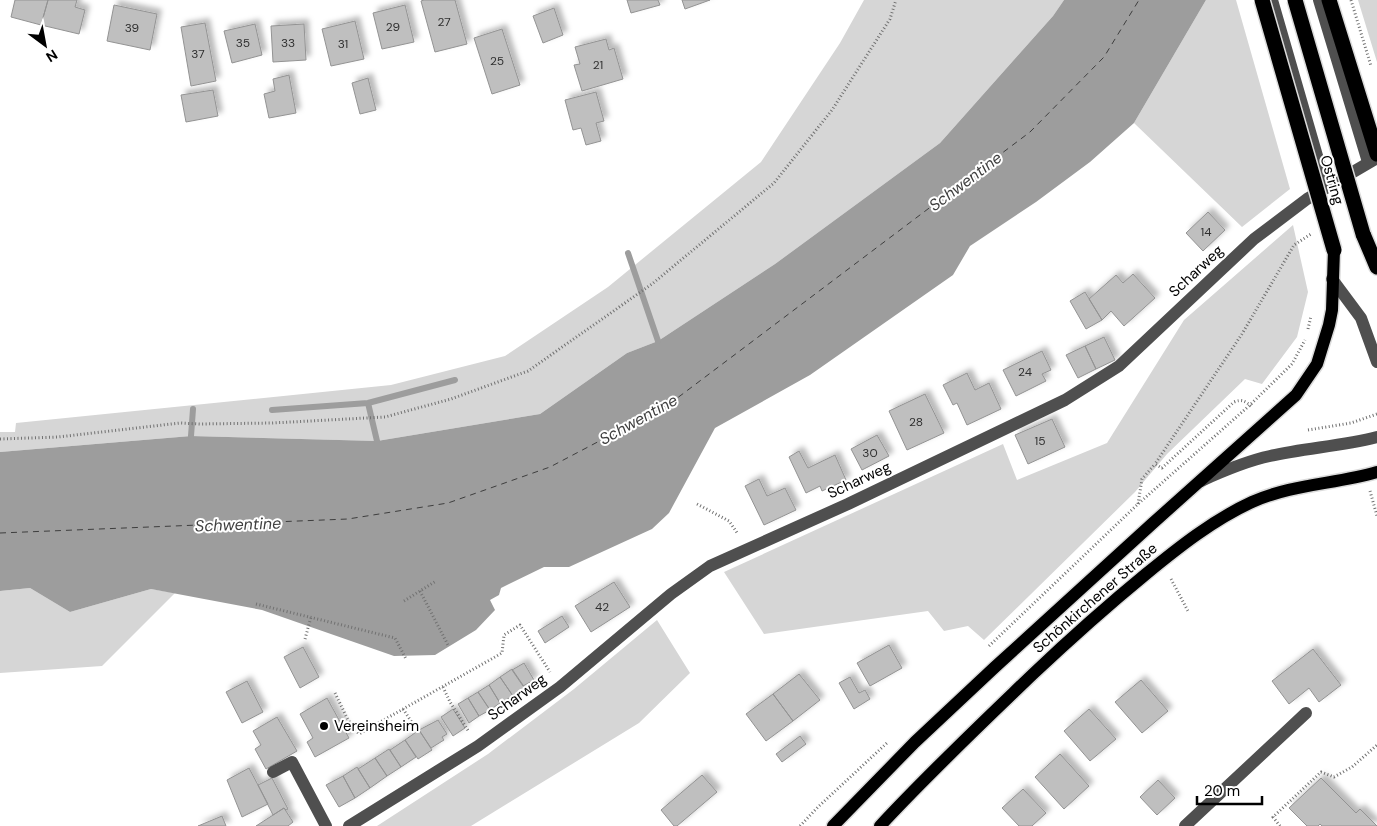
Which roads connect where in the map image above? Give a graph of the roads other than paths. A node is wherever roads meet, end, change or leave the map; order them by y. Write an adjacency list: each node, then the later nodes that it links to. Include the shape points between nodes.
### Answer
1 (1262, 0): 8 (highway, Ostring, bridge)
2 (1272, 0): 7 (street)
3 (1295, 0): 9 (highway, bridge, via 1362,234)
4 (1318, 0): 6 (street)
5 (1329, 0): 6 (highway)
6 (1374, 158): 7 (street, Scharweg)
7 (1326, 187): 18 (street, Scharweg, via 1291,209 1254,239 1120,366 1065,400 710,566 671,594 560,687 478,746)
8 (1334, 250): 10 (main road, Ostring)
9 (1377, 267)
10 (1332, 279): 11 (street, via 1361,318); 14 (main road, Schönkirchener Straße, via 1332,310 1317,364 1296,395)
11 (1377, 362)
12 (1377, 437): 14 (street, Schönkirchener Straße, via 1270,456)
13 (1377, 472): 20 (main road, Schönkirchener Straße, via 1295,488 1253,502 1180,546 1064,645)
14 (1198, 482): 19 (main road, Schönkirchener Straße, via 937,722)
15 (1306, 713): 21 (street)
16 (273, 772): 17 (street, via 292,762)
17 (326, 826)
18 (349, 826)
19 (833, 826)
20 (880, 826)
21 (1185, 826)

